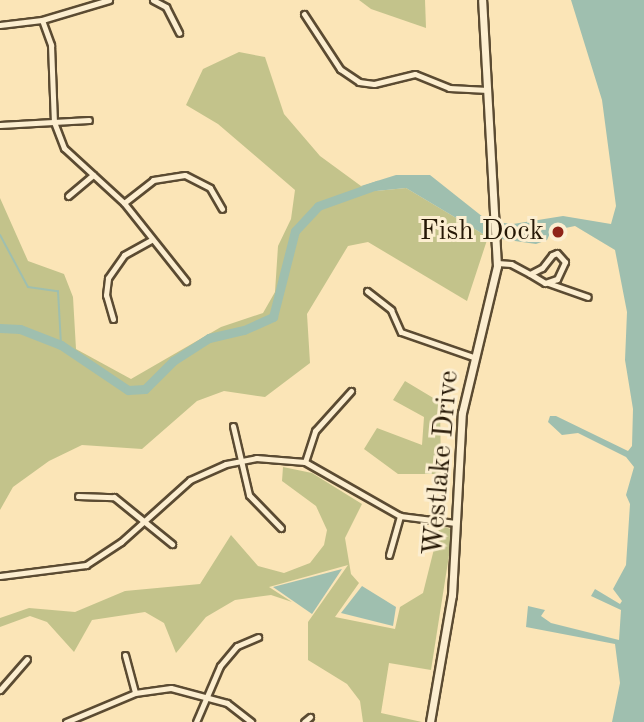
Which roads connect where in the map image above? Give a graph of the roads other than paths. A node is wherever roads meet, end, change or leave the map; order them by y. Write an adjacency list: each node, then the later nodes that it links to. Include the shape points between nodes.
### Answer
1 (109, 0): 5 (street)
2 (153, 0): 6 (street)
3 (173, 0): 6 (street)
4 (482, 0): 11 (street, Westlake Drive)
5 (100, 1): 8 (street)
6 (166, 7): 10 (street)
7 (304, 14): 11 (street, via 340,69 359,82 374,84 415,74 449,88)
8 (43, 20): 9 (street); 13 (street, via 51,45)
9 (0, 25)
10 (179, 33)
11 (488, 90): 20 (street, Westlake Drive)
12 (89, 120): 13 (street)
13 (54, 122): 14 (street); 15 (street, via 64,148)
14 (0, 125)
15 (93, 175): 16 (street); 17 (street)
16 (68, 197)
17 (124, 203): 18 (street, via 153,180 185,175 210,188); 19 (street)
18 (222, 209)
19 (151, 240): 22 (street); 26 (street, via 124,255 108,278 106,295)
20 (497, 263): 21 (street); 27 (street, Westlake Drive, via 490,308)
21 (530, 274): 23 (street); 23 (street, via 557,253 565,262 564,271)
22 (186, 281)
23 (545, 283): 25 (street)
24 (367, 291): 27 (street, via 382,300 401,332)
25 (588, 297)
26 (113, 320)
27 (473, 357): 35 (street, Westlake Drive, via 462,413)
28 (351, 391): 31 (street, via 315,431)
29 (233, 426): 30 (street)
30 (240, 460): 31 (street); 34 (street, via 190,480); 36 (street, via 253,503)
31 (305, 462): 33 (street)
32 (78, 496): 34 (street, via 114,497)
33 (400, 516): 35 (street); 38 (street)
34 (145, 519): 37 (street); 39 (street, via 86,565)
35 (456, 523): 51 (street, Westlake Drive, via 452,595)
36 (281, 528)
37 (172, 544)
38 (389, 555)
39 (0, 576)
40 (258, 637): 45 (street, via 229,653)
41 (125, 655): 44 (street)
42 (27, 659): 43 (street)
43 (0, 690)
44 (135, 693): 45 (street, via 171,688); 47 (street)
45 (206, 695): 48 (street); 49 (street)
46 (310, 717): 50 (street)
47 (66, 722)
48 (196, 722)
49 (251, 722)
50 (304, 722)
51 (430, 722)

